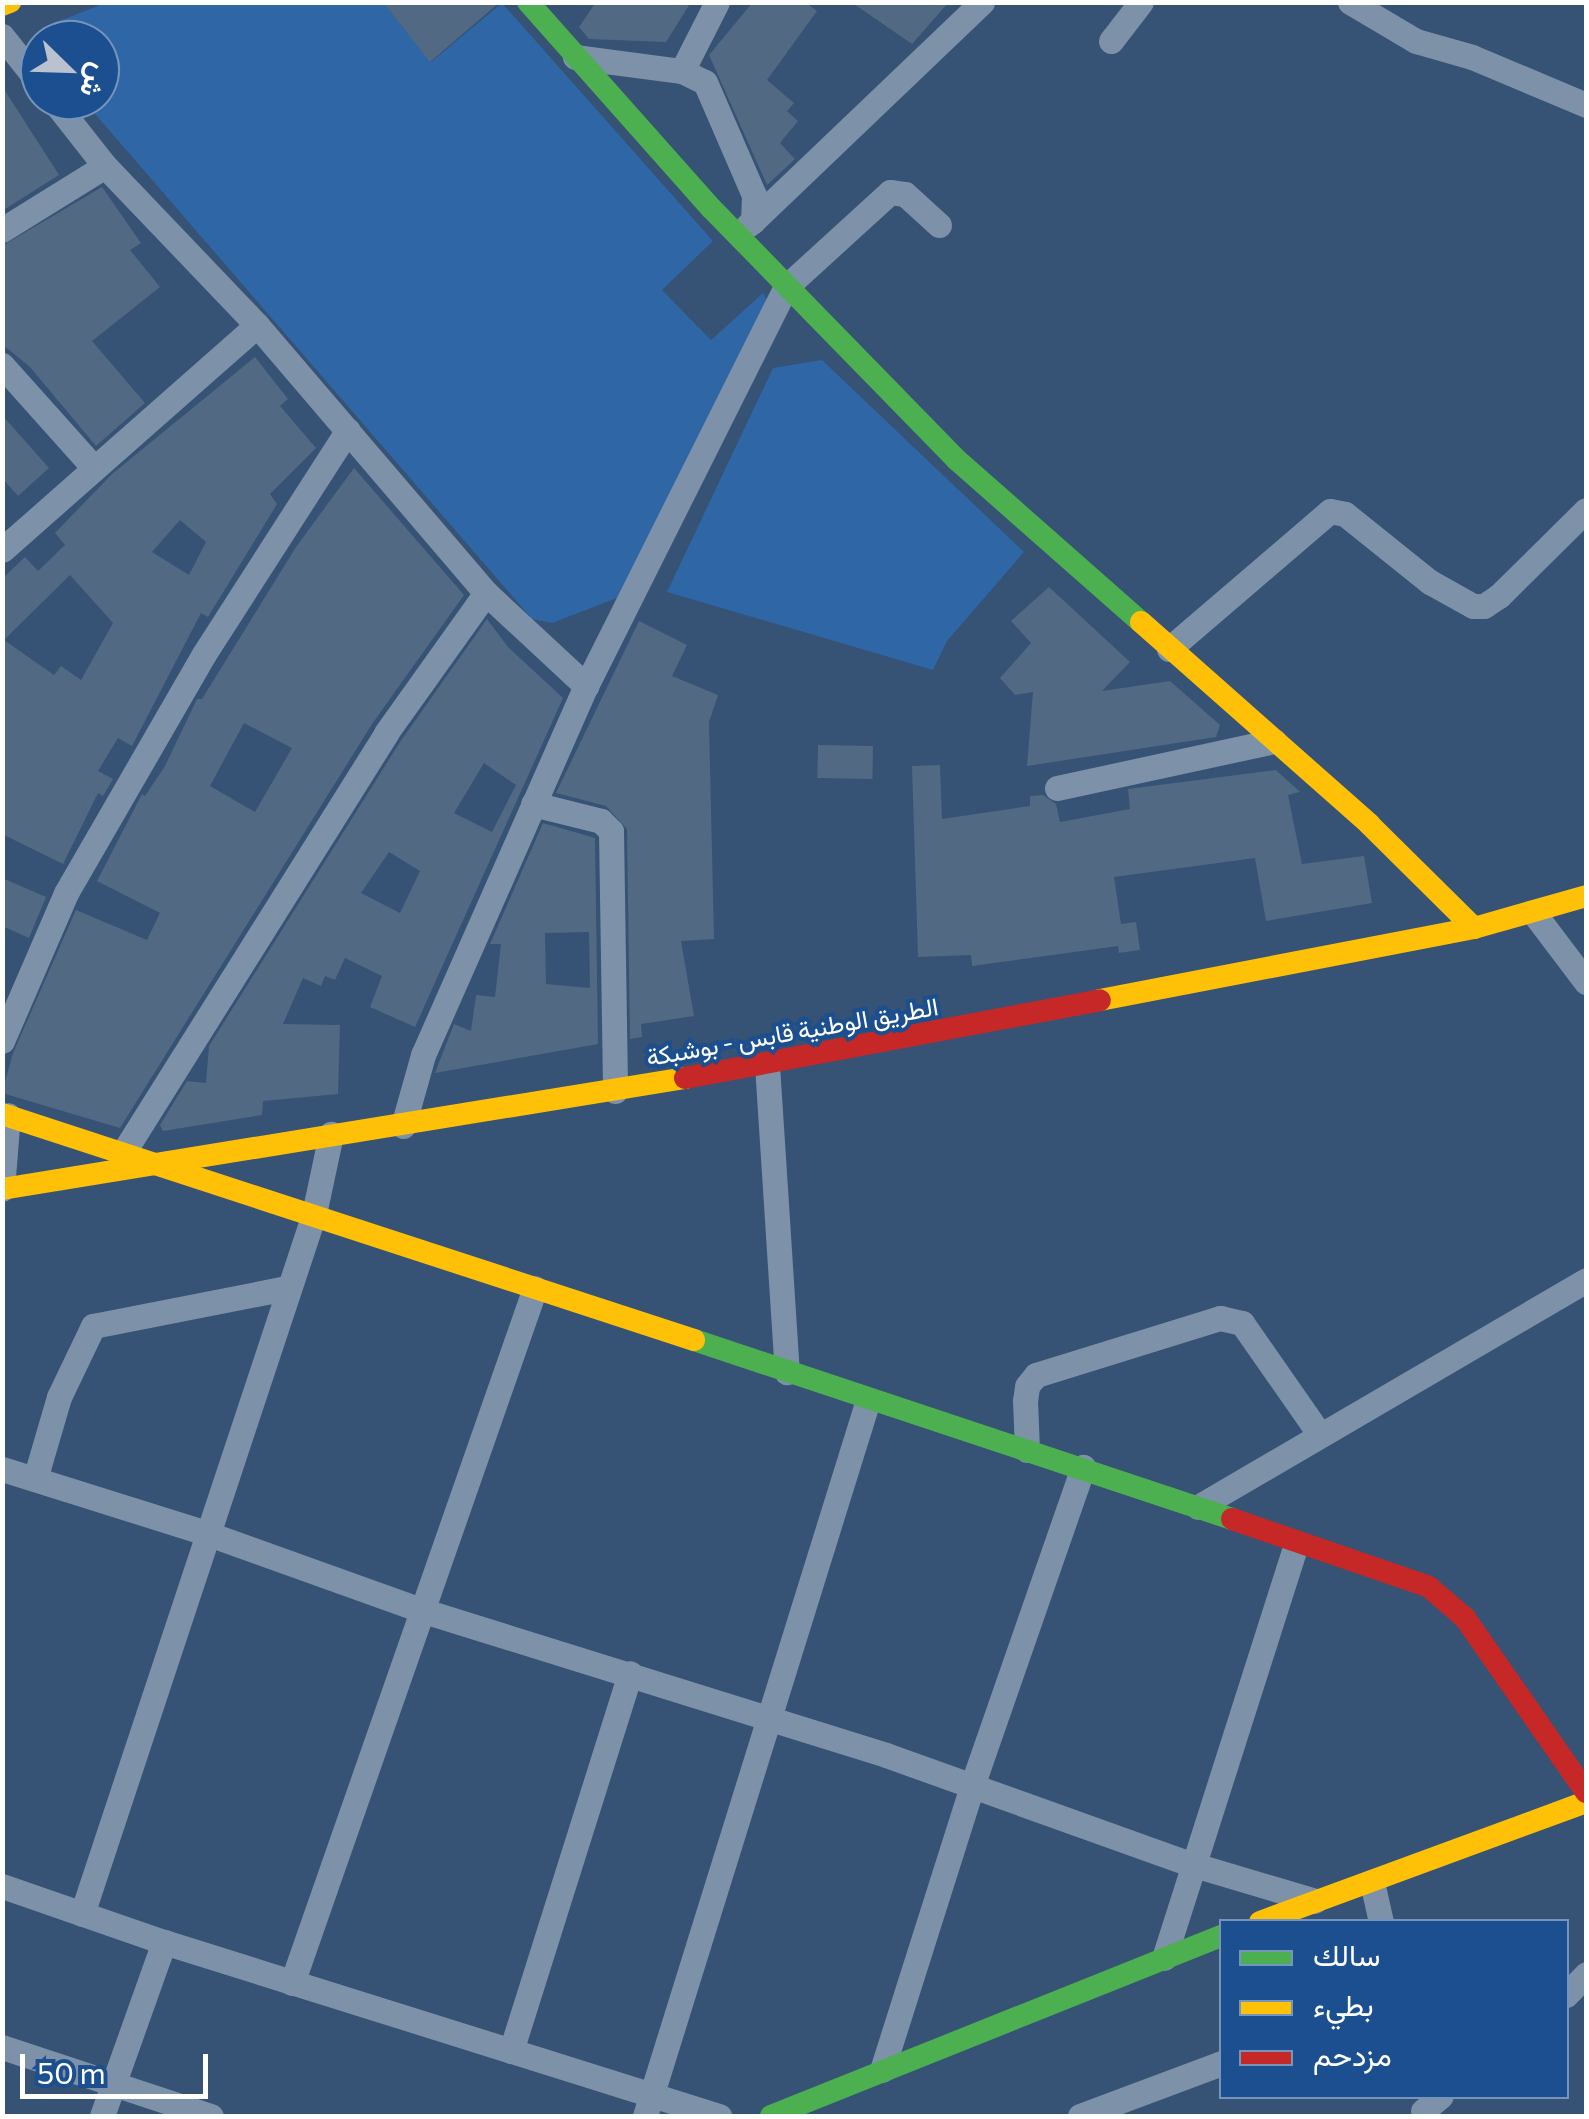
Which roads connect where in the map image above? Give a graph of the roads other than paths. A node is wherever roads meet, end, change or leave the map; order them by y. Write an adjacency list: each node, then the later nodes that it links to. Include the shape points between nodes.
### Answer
1 (10, 2): 7 (street)
2 (528, 2): 10 (street)
3 (717, 2): 12 (street)
4 (982, 2): 17 (street)
5 (1141, 2): 9 (street)
6 (1350, 2): 13 (street, via 1416,41)
7 (2, 6)
8 (2, 36): 11 (street)
9 (1111, 41)
10 (575, 56): 12 (street); 17 (street)
11 (20, 59)
12 (682, 71): 17 (street, via 706,82 749,180)
13 (1586, 105)
14 (69, 120): 15 (street)
15 (105, 166): 18 (street); 20 (street)
16 (939, 224): 19 (street, via 905,194 890,192)
17 (745, 228): 19 (street)
18 (2, 230)
19 (786, 287): 27 (street, via 957,460); 28 (street)
20 (257, 325): 22 (street); 23 (street)
21 (2, 365): 23 (street)
22 (348, 430): 26 (street); 38 (street, via 204,654 66,894)
23 (94, 468): 25 (street)
24 (1586, 510): 27 (street, via 1484,606 1430,582 1345,514 1330,511)
25 (2, 550)
26 (486, 593): 29 (street); 44 (street, via 376,749)
27 (1169, 649): 31 (street)
28 (604, 650): 29 (street); 30 (street)
29 (547, 654): 30 (street)
30 (586, 686): 33 (street)
31 (1274, 741): 32 (street); 36 (street)
32 (1057, 788)
33 (534, 804): 40 (street, via 600,821 612,831); 42 (street, via 422,1054)
34 (1586, 896): 35 (street, الطريق الوطنية قابس - بوشبكة)
35 (1532, 912): 36 (street, الطريق الوطنية قابس - بوشبكة); 37 (street)
36 (1474, 928): 39 (street, الطريق الوطنية قابس - بوشبكة)
37 (1586, 982)
38 (2, 1040)
39 (768, 1065): 40 (street, الطريق الوطنية قابس - بوشبكة); 51 (street)
40 (615, 1091): 42 (street, الطريق الوطنية قابس - بوشبكة)
41 (5, 1114): 44 (street); 46 (street)
42 (403, 1126): 43 (street, الطريق الوطنية قابس - بوشبكة)
43 (331, 1134): 45 (street, الطريق الوطنية قابس - بوشبكة); 47 (street)
44 (123, 1153): 45 (street)
45 (164, 1166): 46 (street, الطريق الوطنية قابس - بوشبكة); 47 (street)
46 (2, 1189)
47 (314, 1214): 49 (street); 50 (street)
48 (1586, 1280): 53 (street)
49 (287, 1288): 57 (street, via 93,1326 59,1397); 59 (street)
50 (535, 1288): 51 (street); 61 (street)
51 (787, 1372): 52 (street)
52 (868, 1400): 54 (street); 63 (street)
53 (1320, 1435): 54 (street, via 1242,1324 1220,1318 1036,1374 1025,1401); 58 (street)
54 (1027, 1450): 55 (street)
55 (1084, 1467): 58 (street); 64 (street)
56 (2, 1469): 57 (street)
57 (35, 1478): 59 (street)
58 (1198, 1507): 60 (street)
59 (206, 1532): 61 (street); 71 (street)
60 (1296, 1544): 65 (street, via 1404,1576 1449,1600); 67 (street)
61 (424, 1610): 62 (street); 77 (street)
62 (630, 1673): 63 (street); 79 (street)
63 (769, 1718): 64 (street); 83 (street)
64 (972, 1786): 67 (street); 81 (street)
65 (1586, 1792)
66 (1586, 1802): 68 (street)
67 (1192, 1864): 70 (street); 76 (street)
68 (1372, 1882): 70 (street); 73 (street)
69 (2, 1886): 71 (street)
70 (1315, 1901): 72 (street)
71 (82, 1914): 75 (street)
72 (1268, 1919)
73 (1380, 1919)
74 (1219, 1937): 76 (street)
75 (164, 1942): 77 (street); 82 (street)
76 (1164, 1958): 81 (street)
77 (292, 1983): 79 (street)
78 (2, 2047): 82 (street)
79 (511, 2052): 83 (street)
80 (1219, 2064): 88 (street)
81 (882, 2070): 87 (street)
82 (112, 2084): 84 (street); 85 (street)
83 (648, 2107): 86 (street)
84 (102, 2116)
85 (211, 2116)
86 (719, 2116)
87 (771, 2116)
88 (1080, 2116)

